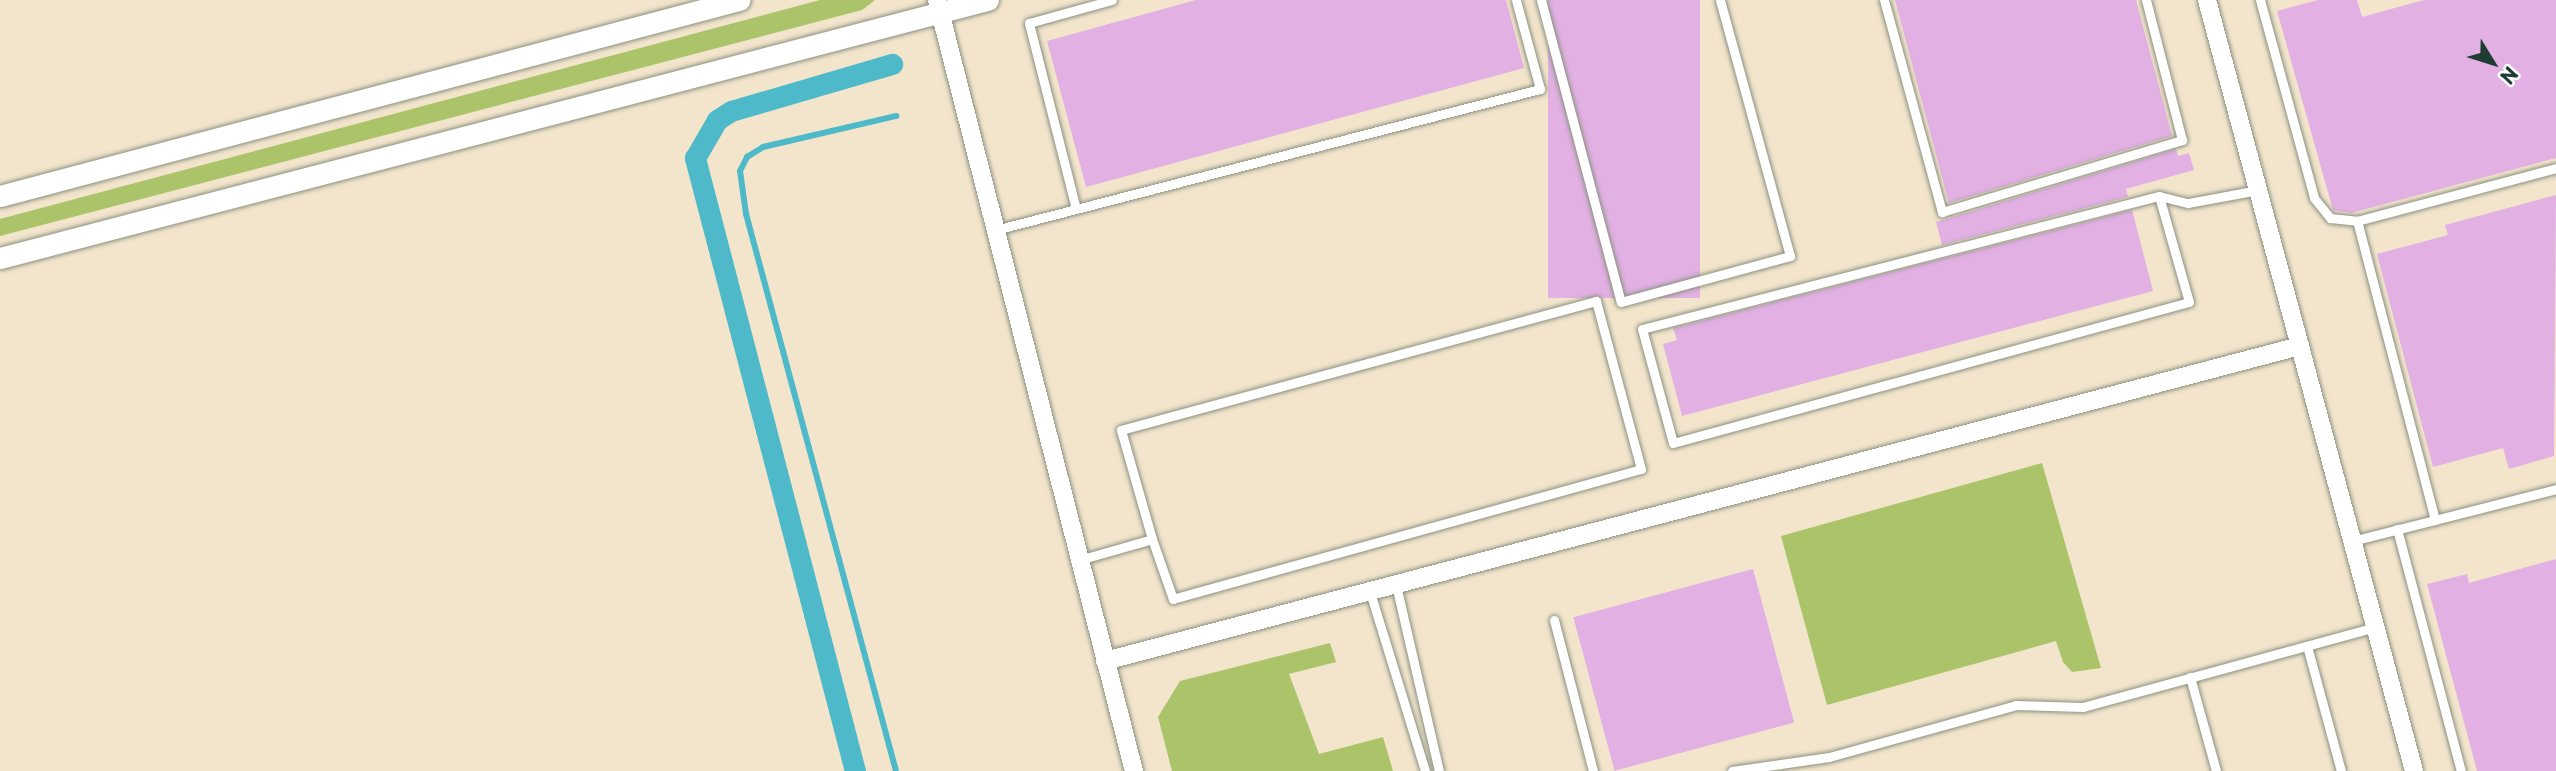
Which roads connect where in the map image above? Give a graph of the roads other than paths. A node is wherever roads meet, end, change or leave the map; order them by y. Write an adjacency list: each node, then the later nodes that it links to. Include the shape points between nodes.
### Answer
1 (739, 0): 14 (street)
2 (988, 0): 11 (street)
3 (1112, 0): 16 (lane, via 1029,23)
4 (1516, 0): 16 (lane, via 1540,89)
5 (1541, 0): 6 (lane, via 1621,302 1790,256)
6 (1720, 0)
7 (1884, 0): 8 (lane, via 1942,212 2182,140)
8 (2146, 0)
9 (2207, 0): 13 (street)
10 (2260, 0): 17 (lane, via 2314,198 2330,218)
11 (938, 6): 18 (street); 19 (street)
12 (2556, 168): 17 (lane)
13 (2258, 190): 15 (lane, via 2188,203); 20 (street)
14 (0, 196)
15 (2159, 196): 15 (lane, via 1642,329 1673,443 2189,302)
16 (1076, 209): 18 (lane)
17 (2357, 222): 22 (lane)
18 (995, 230): 26 (street)
19 (0, 258)
20 (2300, 346): 25 (street); 27 (street)
21 (2556, 489): 22 (lane)
22 (2435, 520): 23 (lane)
23 (2397, 529): 25 (lane); 43 (lane)
24 (1152, 539): 24 (lane, via 1121,430 1596,301 1641,469 1172,599); 26 (lane)
25 (2352, 541): 30 (street)
26 (1079, 560): 32 (street)
27 (1396, 585): 28 (street); 37 (lane)
28 (1370, 592): 32 (street); 36 (lane)
29 (1554, 620): 38 (lane)
30 (2375, 627): 31 (lane); 42 (street)
31 (2307, 646): 33 (lane); 41 (lane)
32 (1105, 662): 35 (street)
33 (2190, 677): 34 (lane, via 2083,707 2017,705 1829,757); 40 (lane)
34 (1773, 767): 39 (lane)
35 (1134, 771)
36 (1425, 771)
37 (1439, 771)
38 (1593, 771)
39 (1732, 771)
40 (2216, 771)
41 (2341, 771)
42 (2414, 771)
43 (2461, 771)

